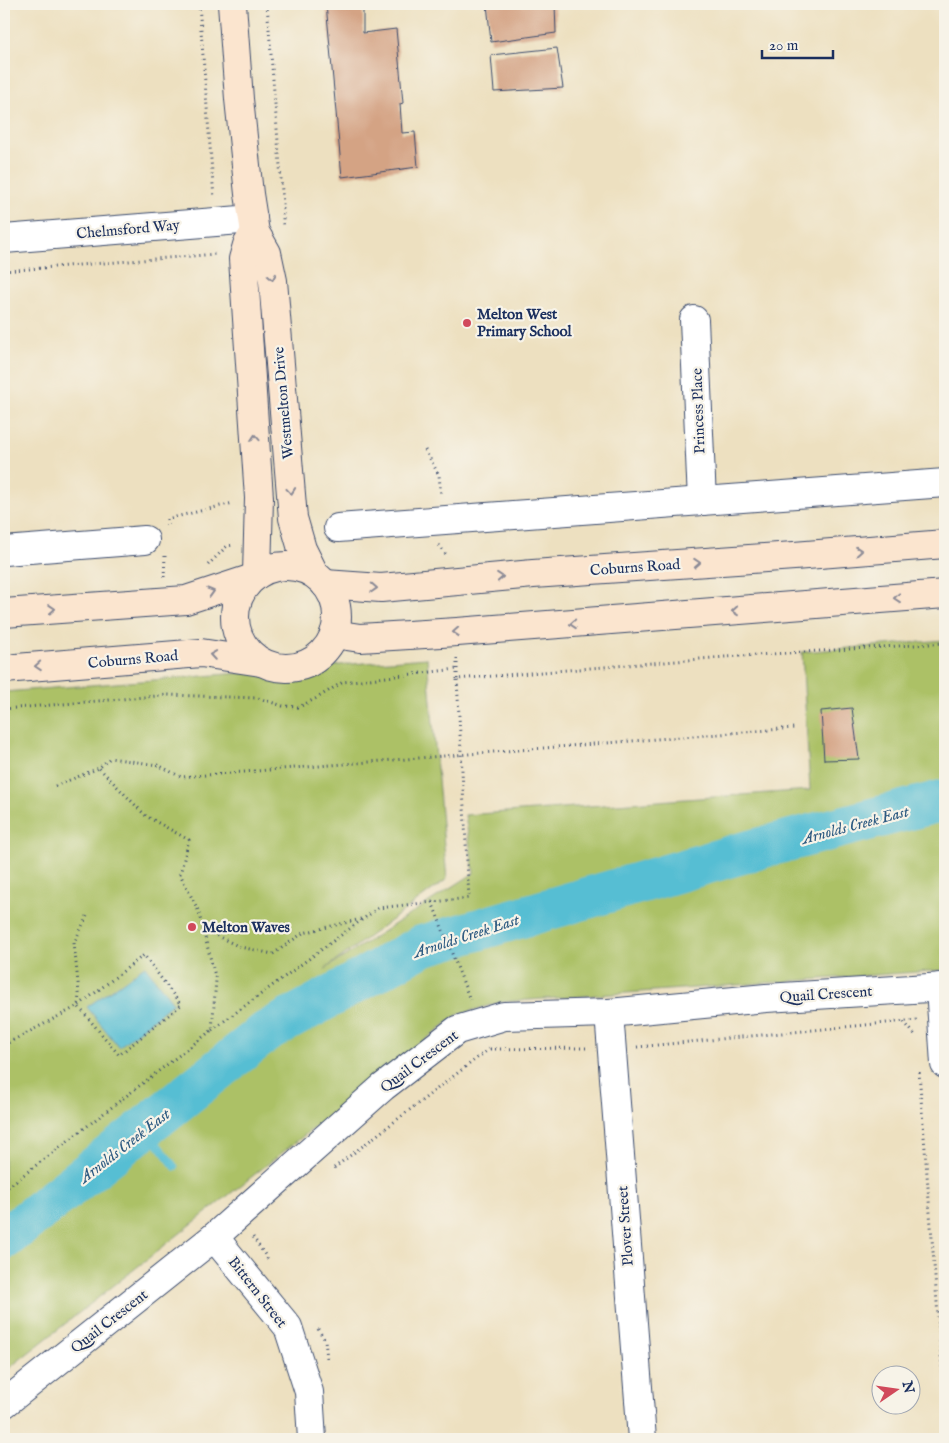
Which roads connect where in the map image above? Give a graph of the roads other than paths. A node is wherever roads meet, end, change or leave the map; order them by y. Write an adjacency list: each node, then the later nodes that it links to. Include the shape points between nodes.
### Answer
1 (232, 4): 2 (street, Westmelton Drive)
2 (254, 226): 3 (street, Chelmsford Way, via 216,222); 11 (street, Westmelton Drive, one-way to 2, via 259,498 243,259); 12 (street, Westmelton Drive, one-way to 12, via 267,253 273,281 294,518 302,549)
3 (4, 239)
4 (694, 320): 6 (street, Princess Place)
5 (945, 483): 6 (street)
6 (702, 501): 7 (street)
7 (338, 528)
8 (159, 539): 10 (street)
9 (945, 544): 12 (street, Coburns Road, one-way to 9, via 381,588)
10 (4, 551)
11 (255, 576): 12 (street, via 285,565 300,567); 14 (street, one-way to 11, via 186,600); 16 (street, via 242,590 235,622 239,638 248,652)
12 (320, 579): 15 (street, via 334,599 337,616)
13 (945, 594): 15 (street, one-way to 15, via 457,632 360,638)
14 (4, 613)
15 (334, 634): 16 (street, via 326,649 312,661 296,667 278,668)
16 (261, 662): 17 (street, Coburns Road, one-way to 17, via 202,653)
17 (4, 669)
18 (942, 987): 19 (street, Quail Crescent, via 766,998); 20 (street)
19 (609, 1013): 21 (street, Quail Crescent, via 504,1016 457,1030 383,1086); 24 (street, Plover Street)
20 (945, 1064)
21 (214, 1237): 22 (street, Quail Crescent); 23 (street, Bittern Street, via 288,1327 309,1392)
22 (4, 1404)
23 (312, 1439)
24 (642, 1439)

